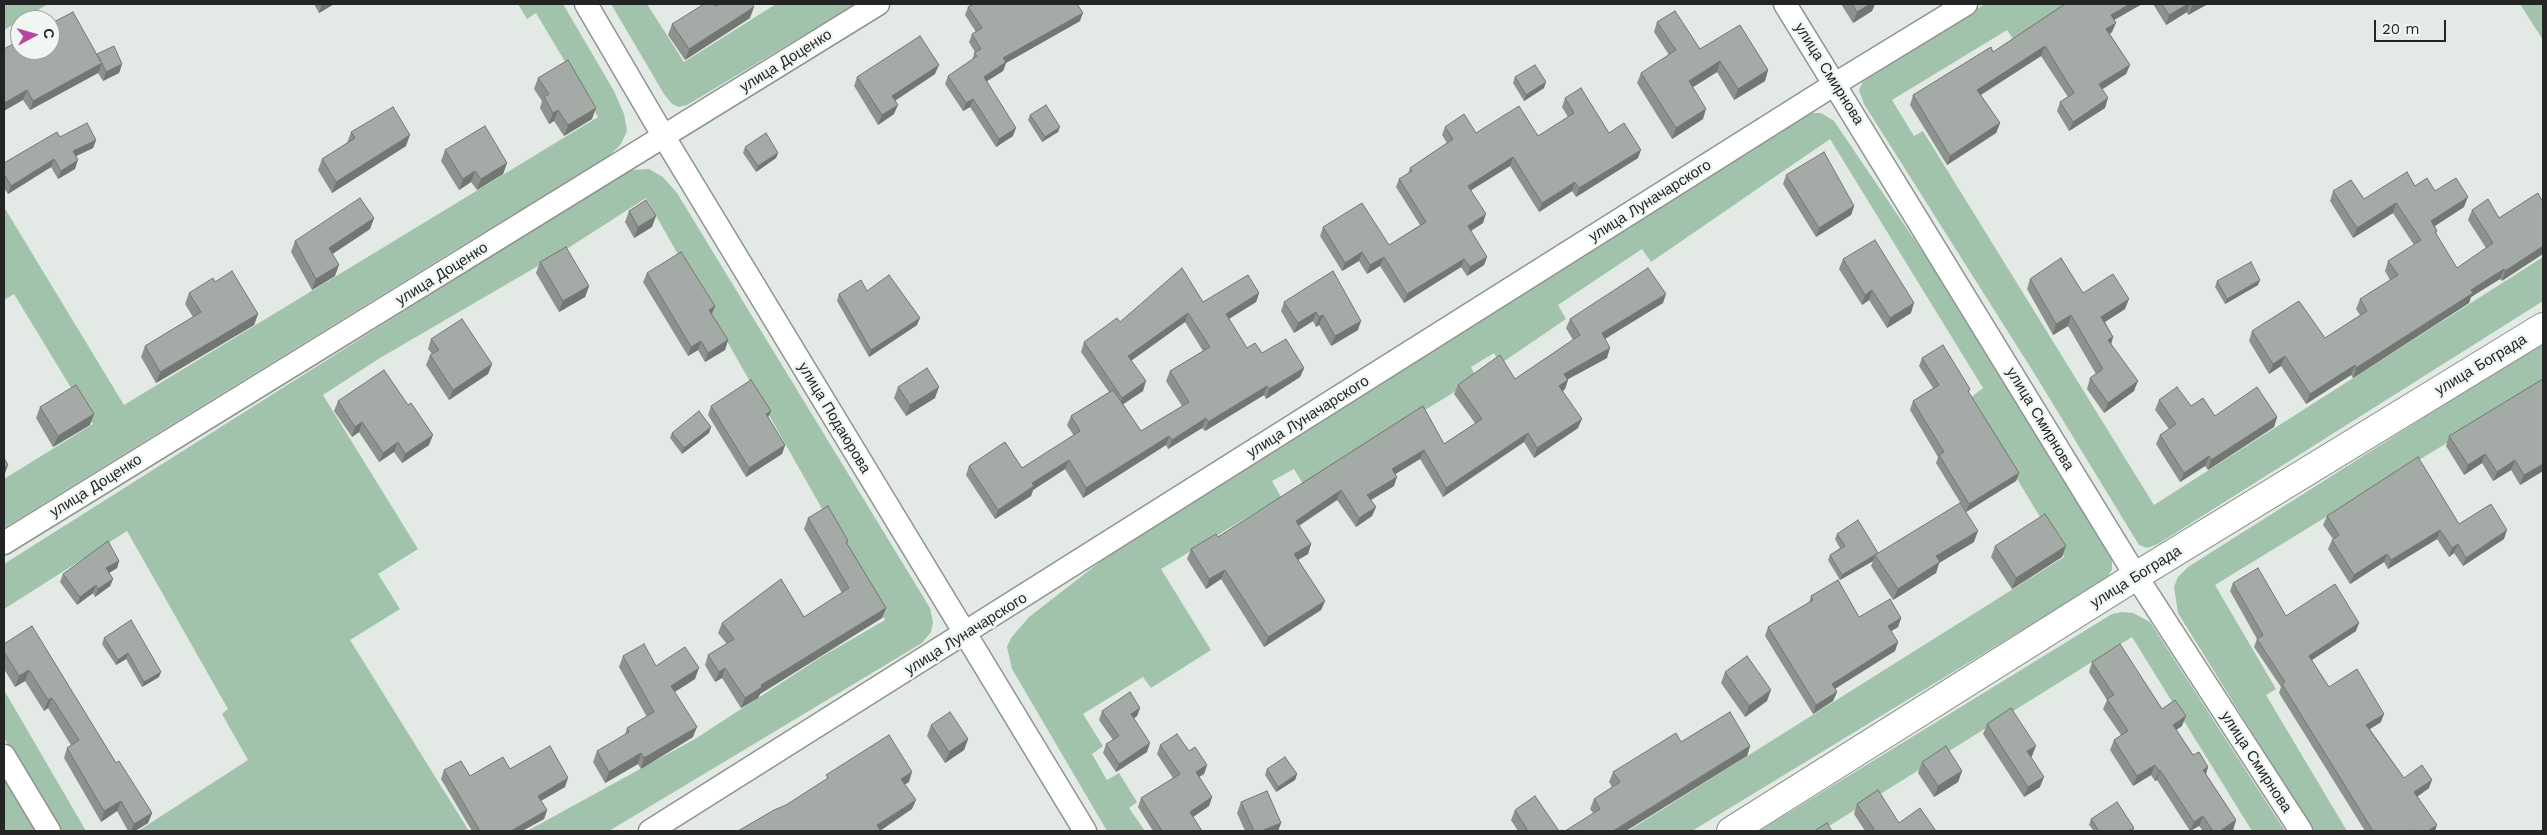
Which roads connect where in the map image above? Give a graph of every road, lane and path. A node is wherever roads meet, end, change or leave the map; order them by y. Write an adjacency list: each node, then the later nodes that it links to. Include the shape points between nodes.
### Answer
1 (586, 4): 6 (street, улица Подаюрова)
2 (878, 4): 6 (street, улица Доценко)
3 (1785, 4): 5 (street, улица Смирнова)
4 (1966, 4): 5 (street, улица Луначарского)
5 (1835, 84): 9 (street, улица Смирнова); 10 (street, улица Луначарского)
6 (664, 137): 8 (street, улица Доценко); 10 (street, улица Подаюрова)
7 (2543, 327): 9 (street, улица Бограда)
8 (4, 543)
9 (2136, 576): 15 (street, улица Бограда); 16 (street, улица Смирнова)
10 (965, 634): 13 (street, улица Луначарского); 14 (street, улица Подаюрова)
11 (4, 756): 12 (street)
12 (49, 831)
13 (650, 831)
14 (1084, 831)
15 (1732, 831)
16 (2301, 831)

